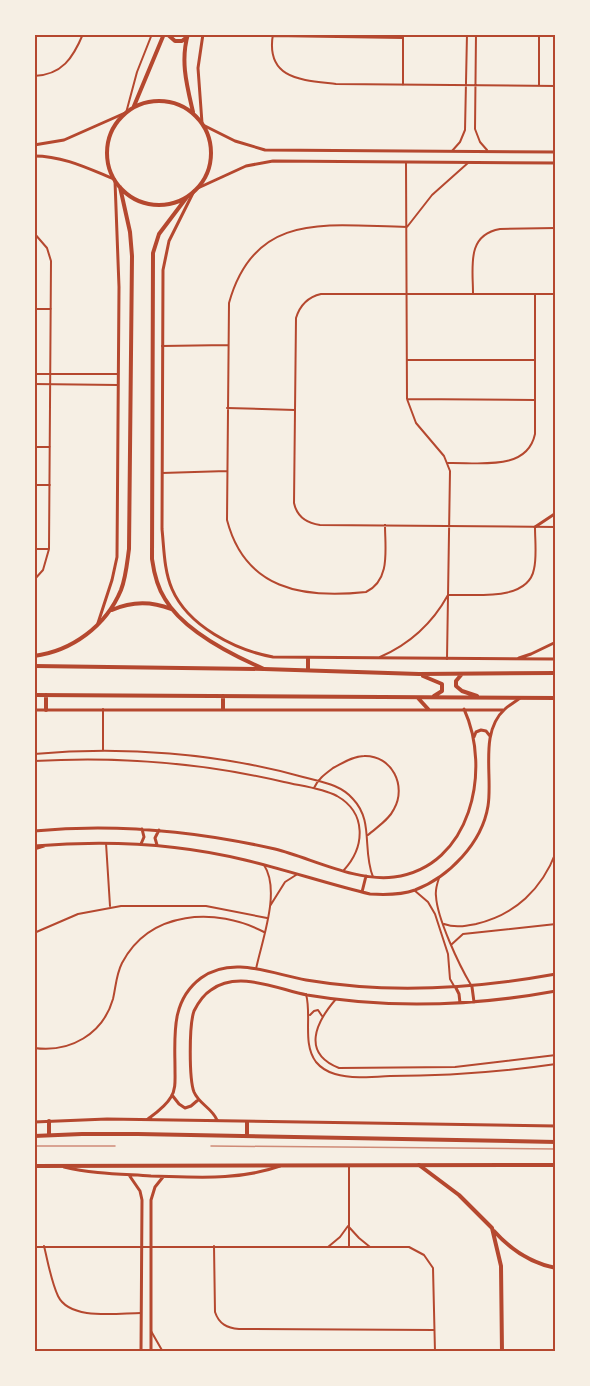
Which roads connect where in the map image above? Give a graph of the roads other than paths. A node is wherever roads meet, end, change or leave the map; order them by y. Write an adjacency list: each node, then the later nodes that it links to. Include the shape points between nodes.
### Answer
1 (83, 34): 11 (street, via 63,67 48,75)
2 (152, 34): 18 (street)
3 (166, 34): 9 (main road, via 175,41); 17 (main road)
4 (203, 34): 20 (street, via 198,68)
5 (467, 34): 13 (street)
6 (476, 34): 14 (street)
7 (539, 34): 15 (street)
8 (272, 35): 10 (street); 12 (street, via 273,59 289,76 336,84)
9 (188, 36): 19 (main road, via 183,59)
10 (403, 36): 12 (street)
11 (34, 76)
12 (403, 85): 13 (street)
13 (467, 86): 14 (street); 22 (street, via 465,130)
14 (475, 86): 15 (street); 24 (street, via 475,129)
15 (539, 86): 16 (street)
16 (555, 86)
17 (134, 107): 18 (main road); 19 (main road, via 158,101 177,104)
18 (125, 113): 21 (street, via 64,140); 31 (main road, via 108,139 107,160)
19 (193, 113): 20 (main road)
20 (202, 124): 23 (street, via 242,144 265,150); 33 (main road, via 210,143 211,162)
21 (34, 145)
22 (451, 151): 23 (street); 24 (street)
23 (327, 152): 27 (street)
24 (489, 152): 25 (street)
25 (555, 152)
26 (34, 156): 31 (street, via 67,160)
27 (328, 162): 28 (street); 33 (street, via 255,164)
28 (406, 162): 29 (street); 35 (street)
29 (470, 162): 30 (street); 35 (street, via 438,189)
30 (555, 163)
31 (114, 180): 32 (main road); 50 (street, via 119,262)
32 (120, 188): 34 (main road, via 129,196 152,204 170,204); 75 (main road, via 132,255 129,549 121,589)
33 (196, 190): 34 (main road); 45 (street, via 165,255)
34 (187, 197): 74 (main road, via 159,234 152,266 152,559 159,587)
35 (407, 227): 38 (street); 44 (street, via 309,227 271,240 255,253 234,285 229,303)
36 (555, 228): 39 (street, via 500,229 483,235 473,251)
37 (34, 233): 43 (street, via 50,254)
38 (406, 294): 39 (street); 46 (street); 57 (street, via 321,294 305,302 296,318)
39 (473, 294): 40 (street)
40 (535, 294): 41 (street); 47 (street)
41 (555, 294)
42 (34, 309): 43 (street)
43 (51, 309): 49 (street)
44 (228, 345): 45 (street); 56 (street)
45 (162, 346): 62 (street)
46 (407, 360): 47 (street); 54 (street)
47 (535, 360): 55 (street)
48 (34, 374): 49 (street)
49 (51, 374): 50 (street); 52 (street)
50 (118, 374): 53 (street)
51 (34, 384): 52 (street)
52 (51, 384): 53 (street); 59 (street)
53 (118, 385): 76 (street, via 117,557)
54 (407, 399): 55 (street); 60 (street, via 416,423)
55 (535, 400): 60 (street, via 535,434 525,454 509,461)
56 (227, 408): 57 (street); 61 (street)
57 (295, 410): 66 (street, via 294,503 298,514 312,524)
58 (34, 447): 59 (street)
59 (50, 447): 64 (street)
60 (448, 464): 67 (street)
61 (227, 471): 62 (street); 66 (street, via 227,520 235,544 252,567 288,589 358,592 373,588 383,576)
62 (162, 473): 79 (street, via 164,551 172,588 183,607 212,633 247,650 273,657)
63 (34, 485): 64 (street)
64 (50, 485): 71 (street)
65 (555, 513): 68 (street)
66 (385, 525): 67 (street)
67 (450, 526): 68 (street); 73 (street)
68 (536, 527): 69 (street); 73 (street, via 534,571 523,587 509,593)
69 (555, 527)
70 (34, 549): 71 (street)
71 (49, 549): 72 (street, via 43,570)
72 (34, 580)
73 (448, 596): 80 (street, via 418,634); 81 (street)
74 (172, 609): 75 (main road, via 141,603); 85 (main road, via 212,642)
75 (110, 610): 76 (main road)
76 (98, 623): 78 (main road, via 68,646)
77 (555, 642): 82 (street)
78 (34, 656)
79 (308, 658): 80 (street); 86 (main road)
80 (377, 658): 81 (street)
81 (447, 659): 82 (street)
82 (515, 659): 83 (street)
83 (555, 659)
84 (34, 666): 85 (main road)
85 (264, 669): 86 (main road)
86 (308, 670): 88 (main road)
87 (555, 673): 89 (main road)
88 (419, 674): 89 (main road); 94 (main road, via 442,684 441,693)
89 (462, 674): 95 (main road, via 456,686)
90 (34, 695): 91 (main road)
91 (46, 695): 92 (main road); 102 (main road)
92 (223, 696): 93 (main road); 99 (main road)
93 (417, 697): 94 (main road); 100 (main road)
94 (431, 697): 95 (main road)
95 (481, 697): 96 (main road)
96 (521, 697): 97 (main road); 104 (street)
97 (555, 698)
98 (103, 709): 99 (street); 102 (street); 107 (street)
99 (223, 709): 100 (street)
100 (428, 709): 103 (street)
101 (34, 710): 102 (street)
102 (46, 710)
103 (464, 710): 104 (street); 105 (street)
104 (503, 710): 106 (street)
105 (474, 738): 106 (street, via 478,730 484,730); 128 (street, via 472,797 454,842 420,869 395,877)
106 (490, 738): 127 (street, via 490,790 482,827 461,858)
107 (103, 750): 108 (street); 112 (street, via 223,761)
108 (48, 753): 109 (street); 110 (street)
109 (34, 754)
110 (48, 760): 111 (street); 113 (street, via 170,763 222,769)
111 (34, 761)
112 (318, 781): 113 (street); 117 (street, via 335,786 353,799 365,818); 117 (street, via 357,757 375,757 391,767 399,786 398,802)
113 (314, 789): 124 (street, via 345,802 357,819 360,841)
114 (142, 829): 115 (street); 116 (street); 119 (street)
115 (159, 830): 120 (street); 124 (street, via 219,837)
116 (34, 831)
117 (368, 835): 128 (street)
118 (106, 843): 119 (street); 121 (street); 132 (street)
119 (141, 844): 120 (street)
120 (157, 845): 123 (street)
121 (34, 848)
122 (555, 852): 134 (street, via 538,886 516,907 489,921 454,927)
123 (264, 865): 125 (street); 131 (street, via 271,882)
124 (344, 870): 126 (street)
125 (297, 874): 130 (street); 131 (street, via 281,885)
126 (366, 876): 128 (street); 130 (street)
127 (440, 876): 129 (street); 134 (street, via 436,898)
128 (373, 877)
129 (414, 890): 130 (street, via 386,895); 142 (street, via 435,914 448,954 450,979)
130 (362, 892)
131 (270, 906): 133 (street)
132 (110, 907): 133 (street, via 191,905); 137 (street, via 78,914)
133 (267, 918): 136 (street)
134 (444, 924): 138 (street)
135 (555, 924): 138 (street, via 463,934)
136 (264, 932): 139 (street); 151 (street, via 214,916 188,917 166,924 140,940 126,956 109,1008 93,1032 60,1048)
137 (34, 933)
138 (452, 944): 141 (street)
139 (256, 969): 142 (street, via 342,985); 156 (street, via 222,968 201,978 185,994 175,1022)
140 (555, 974): 141 (street)
141 (472, 987): 142 (street); 147 (street)
142 (456, 988): 148 (street)
143 (555, 991): 145 (street); 147 (street)
144 (306, 994): 146 (street); 149 (street); 157 (street, via 243,981 225,983 209,991 197,1005 192,1022 192,1083)
145 (555, 996)
146 (336, 999): 148 (street); 150 (street)
147 (474, 1002): 148 (street)
148 (460, 1003)
149 (310, 1016): 150 (street, via 318,1010); 155 (street, via 312,1055 321,1067 335,1074)
150 (322, 1016): 154 (street, via 315,1040 325,1060 339,1068)
151 (34, 1048)
152 (555, 1055): 154 (street)
153 (555, 1064): 155 (street)
154 (472, 1066): 155 (street)
155 (473, 1074)
156 (172, 1095): 157 (street, via 185,1108); 158 (street)
157 (198, 1100): 159 (street)
158 (148, 1119): 159 (street); 160 (street)
159 (217, 1120): 162 (street)
160 (48, 1121): 161 (street); 164 (main road)
161 (34, 1122)
162 (247, 1122): 163 (street); 166 (main road)
163 (555, 1126)
164 (49, 1135): 165 (main road); 166 (main road)
165 (34, 1136)
166 (247, 1136): 167 (main road)
167 (555, 1142)
168 (283, 1165): 169 (main road); 173 (main road); 175 (street, via 228,1177)
169 (349, 1165): 170 (main road); 176 (street)
170 (418, 1165): 171 (main road); 177 (main road, via 459,1195)
171 (555, 1165)
172 (34, 1166): 173 (main road)
173 (56, 1166): 174 (street)
174 (129, 1175): 175 (street); 180 (street, via 141,1195)
175 (164, 1176): 181 (street, via 152,1195)
176 (348, 1226): 184 (street); 185 (street); 186 (street)
177 (492, 1228): 178 (main road); 187 (main road)
178 (506, 1243): 187 (main road); 188 (main road, via 534,1262)
179 (44, 1246): 180 (street); 183 (street); 189 (street, via 58,1295 70,1308 83,1312)
180 (142, 1246): 181 (street); 189 (street)
181 (152, 1246): 182 (street); 190 (street)
182 (214, 1246): 184 (street); 191 (street, via 215,1312 227,1327)
183 (34, 1247)
184 (328, 1247): 185 (street)
185 (349, 1247): 186 (street)
186 (371, 1247): 191 (street, via 410,1247 427,1258 434,1274)
187 (498, 1248): 196 (main road)
188 (555, 1268)
189 (141, 1312): 192 (street)
190 (151, 1330): 193 (street); 194 (street)
191 (434, 1330): 195 (street)
192 (141, 1352)
193 (151, 1352)
194 (164, 1352)
195 (435, 1352)
196 (502, 1352)

